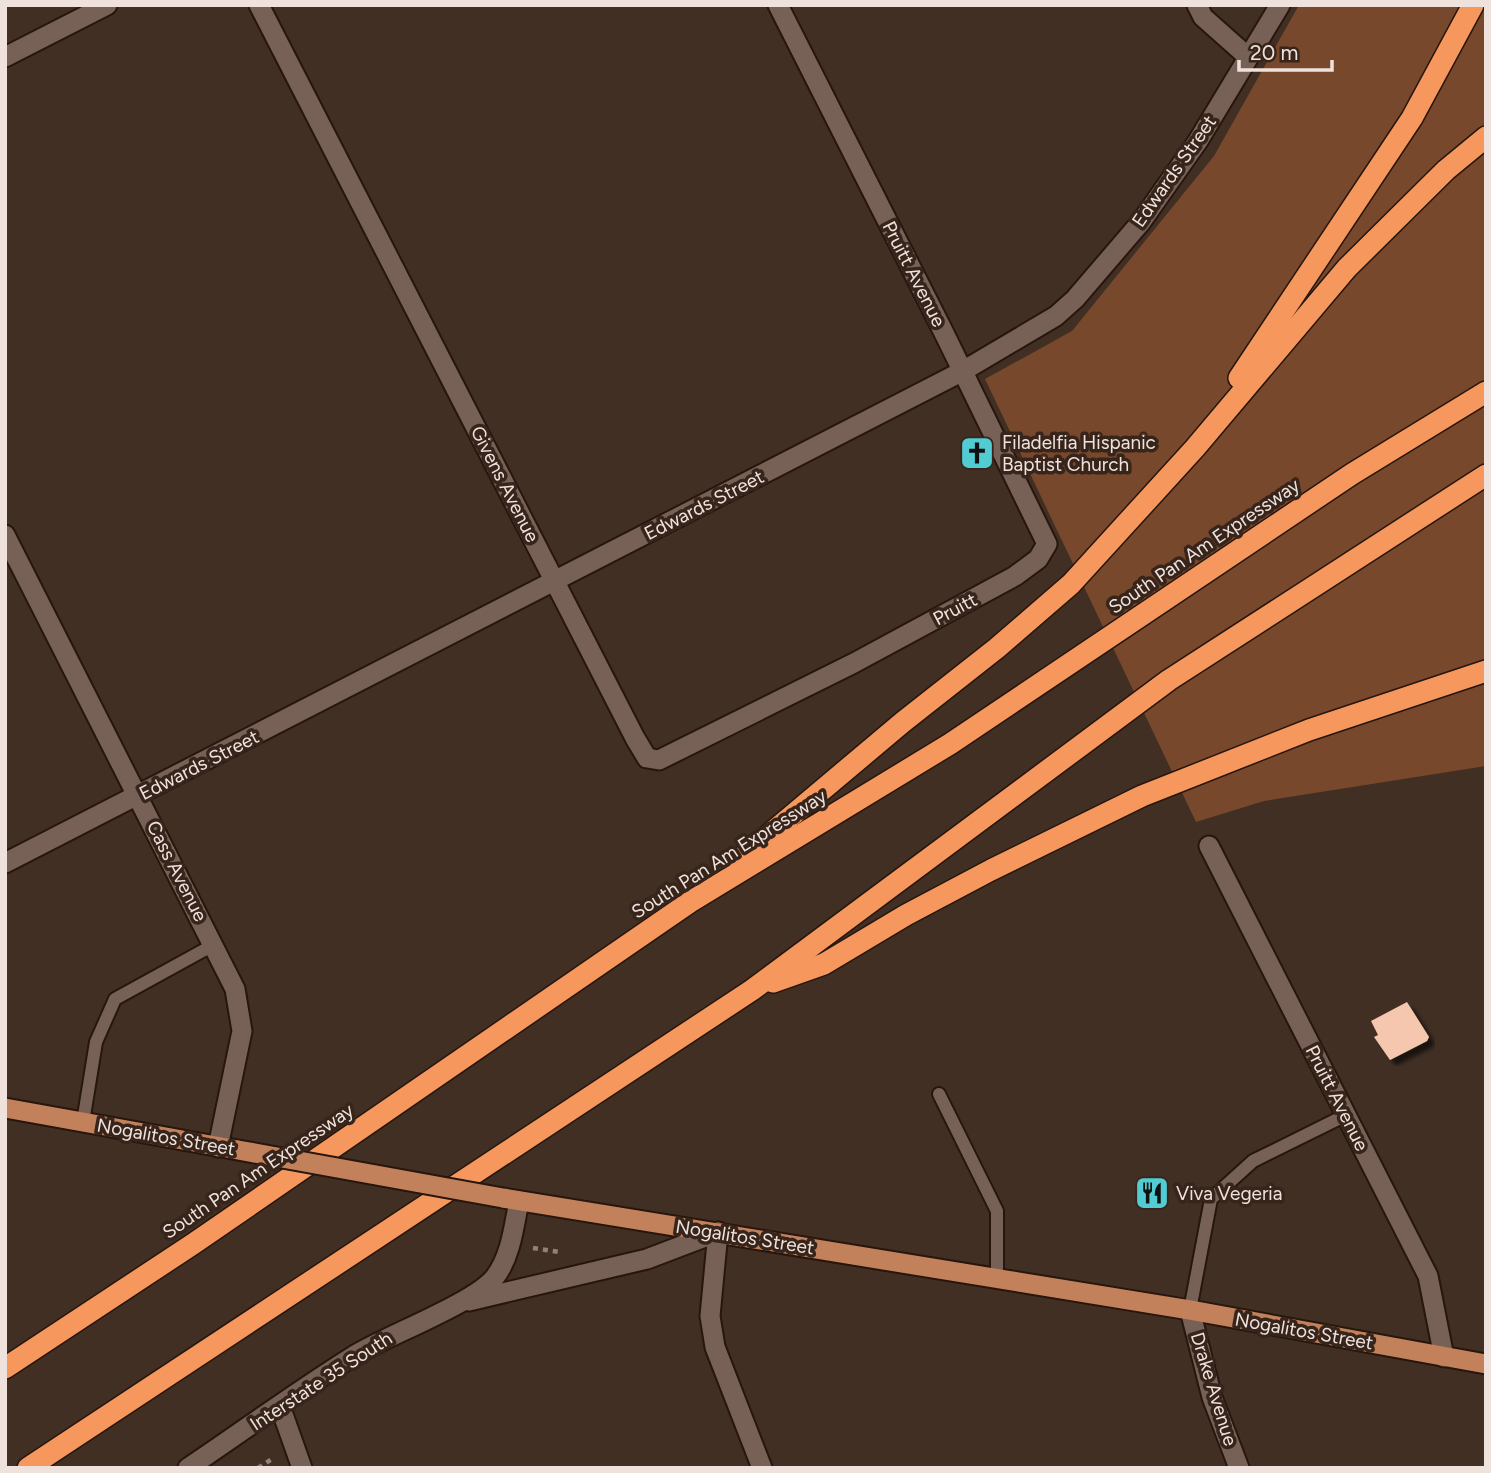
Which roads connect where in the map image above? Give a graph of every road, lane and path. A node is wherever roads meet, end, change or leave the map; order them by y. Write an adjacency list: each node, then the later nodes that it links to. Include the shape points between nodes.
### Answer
1 (107, 5): 7 (street)
2 (259, 5): 16 (street, Givens Avenue)
3 (778, 5): 10 (street, Pruitt Avenue)
4 (1197, 5): 8 (street, via 1203,18)
5 (1280, 5): 8 (street, Edwards Street)
6 (1473, 5): 12 (highway, via 1406,128)
7 (5, 57)
8 (1248, 57): 10 (street, Edwards Street, via 1198,141 1141,222 1075,299 1056,316)
9 (1486, 136): 12 (highway, via 1347,268)
10 (963, 371): 15 (street, Pruitt Avenue); 16 (street, Edwards Street)
11 (1486, 393): 24 (highway, South Pan Am Expressway, via 1352,474 950,744)
12 (1195, 448): 24 (highway, via 1071,584)
13 (1486, 475): 26 (highway, via 1169,680)
14 (5, 535): 21 (street, Cass Avenue)
15 (1047, 544): 17 (street, Pruitt, via 1038,559 1015,576)
16 (555, 582): 17 (street, Givens Avenue, via 648,758 659,760); 21 (street, Edwards Street)
17 (854, 663)
18 (1486, 671): 20 (highway)
19 (1486, 687): 20 (highway)
20 (1423, 693): 26 (highway, via 1309,730 1142,796 979,876 824,964)
21 (139, 796): 23 (street, Edwards Street); 25 (street, Cass Avenue)
22 (1209, 846): 29 (street, Pruitt Avenue)
23 (5, 863)
24 (690, 902): 41 (highway, South Pan Am Expressway)
25 (215, 944): 30 (lane, via 115,999 96,1042); 31 (street, Cass Avenue, via 235,989 242,1031)
26 (752, 990): 44 (highway)
27 (939, 1094): 36 (lane, via 997,1211)
28 (5, 1108): 30 (main road, Nogalitos Street)
29 (1346, 1115): 38 (lane, via 1253,1161 1211,1199); 39 (street, Pruitt Avenue, via 1428,1276)
30 (83, 1122): 31 (main road, Nogalitos Street)
31 (218, 1147): 32 (main road, Nogalitos Street, bridge)
32 (511, 1200): 33 (main road, Nogalitos Street); 37 (street, Interstate 35 South, via 509,1248 494,1278)
33 (718, 1231): 36 (main road, Nogalitos Street); 37 (street, Interstate 35 South, via 648,1259); 48 (street, via 710,1316 715,1347)
34 (524, 1246): 35 (path)
35 (561, 1252)
36 (997, 1278): 38 (main road, Nogalitos Street)
37 (458, 1303): 42 (street, Interstate 35 South, via 352,1357)
38 (1189, 1310): 39 (main road, Nogalitos Street); 49 (street, Drake Avenue, via 1212,1397)
39 (1444, 1357): 40 (main road, Nogalitos Street)
40 (1486, 1364)
41 (5, 1368)
42 (280, 1406): 45 (street, Interstate 35 South); 47 (street)
43 (278, 1455): 46 (path)
44 (28, 1468)
45 (188, 1468)
46 (258, 1468)
47 (302, 1468)
48 (762, 1468)
49 (1239, 1468)

